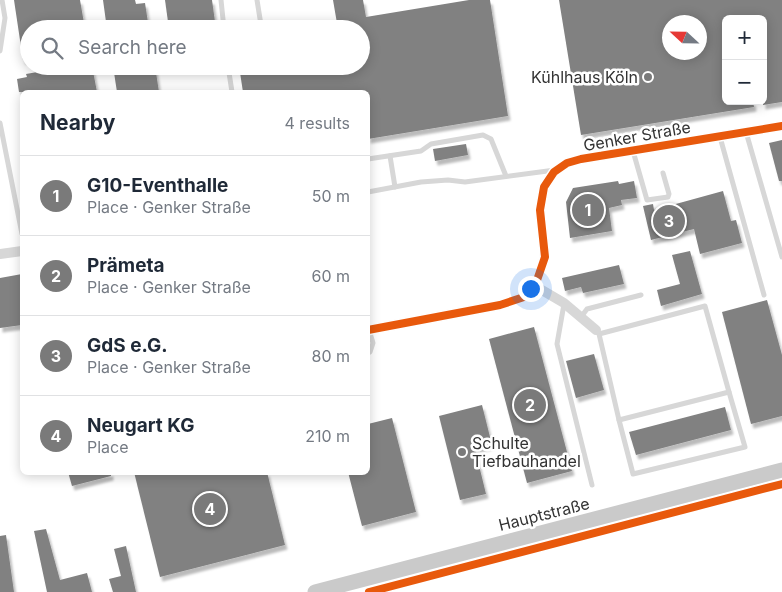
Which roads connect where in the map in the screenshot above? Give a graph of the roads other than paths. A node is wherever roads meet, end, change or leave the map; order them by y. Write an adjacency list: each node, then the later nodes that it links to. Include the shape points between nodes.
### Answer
1 (2, 0): 6 (lane, via 5,18)
2 (221, 0): 4 (lane)
3 (256, 0): 5 (lane)
4 (223, 20)
5 (260, 20)
6 (0, 51)
7 (229, 75): 8 (lane)
8 (232, 90)
9 (0, 122): 21 (lane)
10 (782, 126): 11 (street, Genker Straße)
11 (746, 132): 12 (street, Genker Straße); 24 (lane)
12 (720, 136): 13 (street, Genker Straße); 27 (lane)
13 (633, 151): 16 (street, Genker Straße, via 581,159); 17 (lane, via 647,200 668,197)
14 (390, 156): 15 (lane); 18 (lane, via 421,151 431,144 483,136 491,139); 19 (lane)
15 (370, 159)
16 (558, 169): 18 (lane); 25 (street, via 550,176 541,198 546,257)
17 (663, 173)
18 (506, 176): 19 (lane)
19 (395, 187): 20 (lane)
20 (370, 192)
21 (20, 224)
22 (20, 251): 23 (street)
23 (0, 254)
24 (782, 257)
25 (535, 286): 28 (street); 30 (street, via 524,297 500,305)
26 (641, 295): 29 (lane, via 587,309)
27 (764, 295)
28 (564, 303): 29 (street); 37 (lane, via 557,344)
29 (581, 317): 31 (street)
30 (370, 330)
31 (598, 332): 34 (lane, via 705,306); 35 (lane)
32 (370, 335): 33 (lane, via 373,343)
33 (370, 352)
34 (729, 392): 35 (lane); 35 (lane, via 745,447 633,474)
35 (619, 420)
36 (782, 470): 38 (main road, Hauptstraße)
37 (592, 485)
38 (315, 592)

